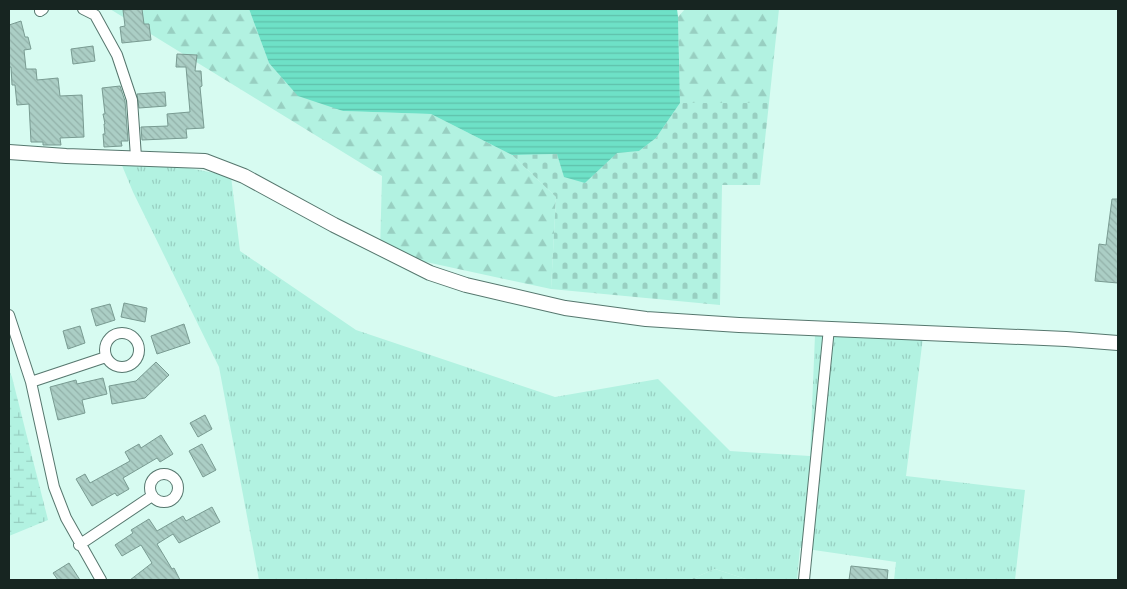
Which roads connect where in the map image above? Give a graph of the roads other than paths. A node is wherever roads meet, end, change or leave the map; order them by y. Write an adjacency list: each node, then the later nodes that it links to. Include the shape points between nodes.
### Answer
1 (84, 9): 3 (street, via 95,15 117,55 132,100)
2 (9, 152): 3 (main road)
3 (136, 157): 5 (main road, via 205,161 244,176 430,273 466,285 565,308 646,319)
4 (9, 315): 8 (street)
5 (829, 328): 6 (main road); 12 (street)
6 (1118, 343)
7 (106, 357): 8 (street)
8 (31, 382): 10 (street, via 54,487)
9 (152, 496): 10 (street)
10 (79, 544): 11 (street)
11 (101, 580)
12 (804, 580)

